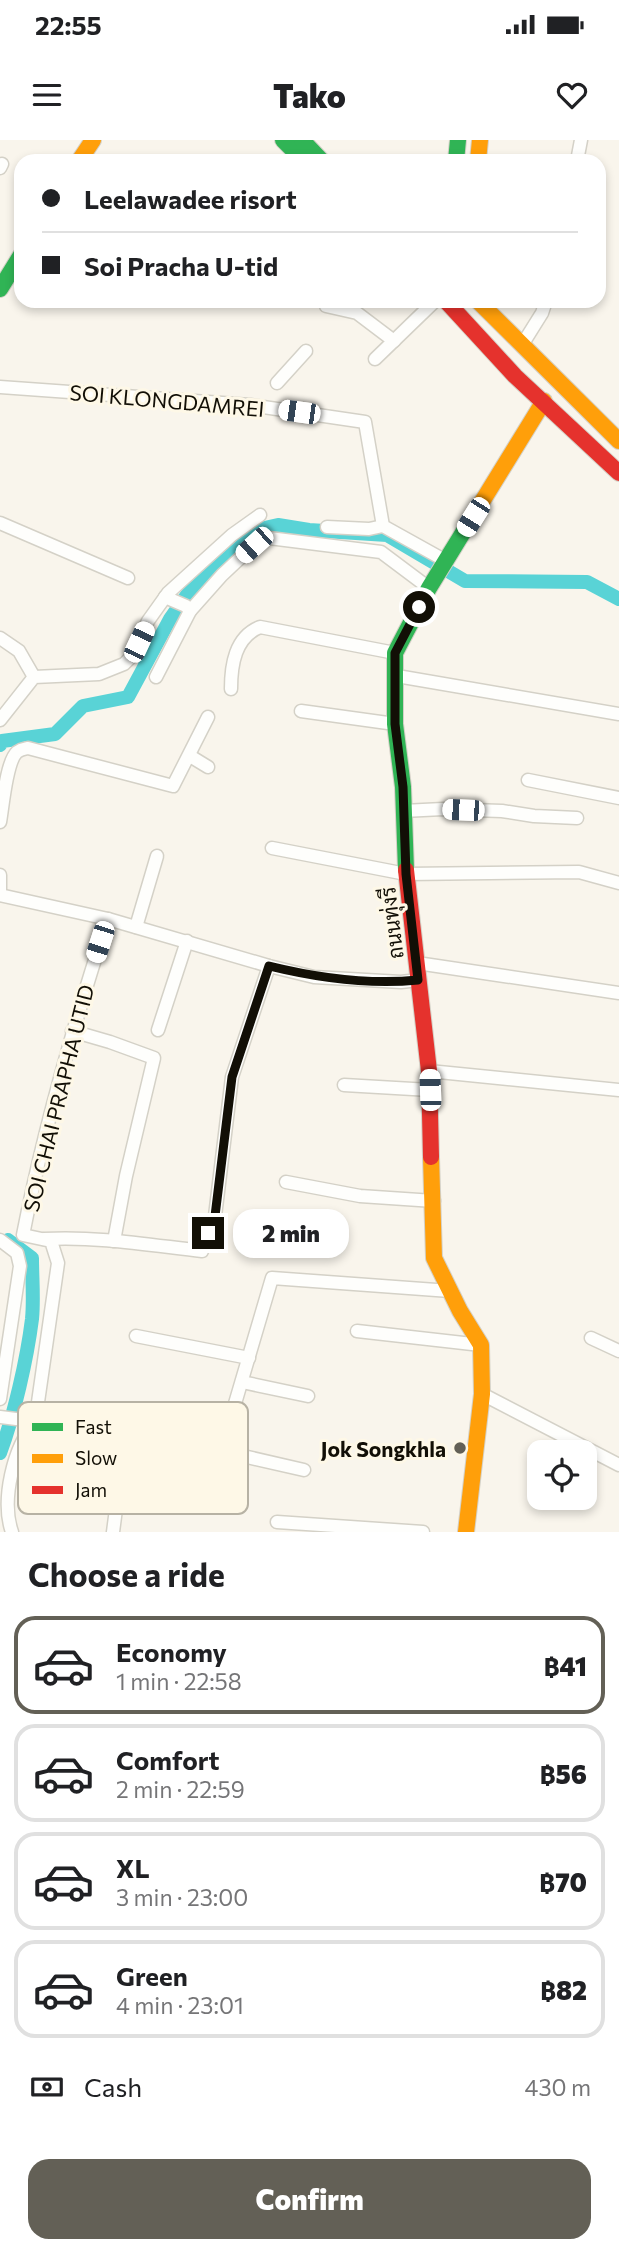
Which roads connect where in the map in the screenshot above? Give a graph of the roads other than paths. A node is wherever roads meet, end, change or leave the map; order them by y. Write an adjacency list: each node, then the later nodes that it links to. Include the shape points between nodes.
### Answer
1 (283, 140): 3 (street)
2 (302, 140): 4 (street)
3 (297, 154)
4 (316, 154)
5 (14, 266): 6 (street)
6 (0, 289)
7 (335, 308): 14 (street, via 357,313)
8 (428, 308): 14 (street)
9 (453, 308): 13 (street)
10 (462, 308): 13 (street)
11 (489, 308): 15 (street)
12 (543, 308): 15 (street)
13 (471, 327): 20 (street)
14 (394, 341): 17 (street)
15 (522, 345): 21 (street)
16 (306, 351): 18 (street)
17 (375, 359)
18 (277, 383)
19 (0, 387): 25 (street, SOI KLONGDAMREI, via 250,405 365,422)
20 (544, 401): 22 (street); 27 (street)
21 (619, 441)
22 (619, 473)
23 (260, 515): 30 (street, via 232,535)
24 (0, 523): 28 (street)
25 (383, 526): 26 (street); 27 (street)
26 (327, 527)
27 (446, 561): 29 (street)
28 (128, 578)
29 (432, 583): 31 (street, via 381,552 269,538 254,545); 33 (street)
30 (168, 598): 31 (street); 35 (street, via 148,621 124,664 99,674)
31 (188, 608): 36 (street)
32 (0, 638): 35 (street, via 19,651)
33 (395, 653): 34 (street, ถนนทุ่งรี); 37 (street, via 260,627 249,633 233,657)
34 (397, 676): 39 (street); 42 (street, ถนนทุ่งรี)
35 (34, 677): 41 (street)
36 (156, 677)
37 (231, 688)
38 (301, 711): 42 (street)
39 (619, 714)
40 (208, 718): 43 (street)
41 (0, 720)
42 (395, 724): 47 (street, ถนนทุ่งรี)
43 (190, 756): 44 (street); 49 (street, via 173,786 22,750 14,756 9,771)
44 (208, 767)
45 (528, 780): 46 (street)
46 (619, 798)
47 (403, 811): 48 (street, via 467,810); 52 (street, ถนนทุ่งรี)
48 (577, 818)
49 (0, 822)
50 (272, 848): 52 (street)
51 (156, 856): 57 (street)
52 (406, 874): 54 (street, via 579,872); 59 (street, ถนนทุ่งรี)
53 (0, 875): 55 (street)
54 (619, 883)
55 (0, 895): 56 (street)
56 (108, 919): 57 (street); 64 (street, SOI CHAI PRAPHA UTID)
57 (136, 927): 58 (street)
58 (187, 941): 60 (street); 63 (street)
59 (416, 963): 61 (street, ถนนทุ่งรี); 62 (street)
60 (269, 966): 61 (street, via 314,977); 73 (street, via 232,1077 215,1216 202,1251)
61 (418, 980): 65 (street, ถนนทุ่งรี)
62 (619, 993)
63 (158, 1030)
64 (72, 1031): 71 (street, SOI CHAI PRAPHA UTID, via 23,1235); 73 (street, via 155,1058)
65 (429, 1071): 67 (street, ถนนทุ่งรี); 68 (street)
66 (344, 1085): 67 (street)
67 (430, 1090): 70 (street, ถนนทุ่งรี)
68 (619, 1090)
69 (286, 1182): 70 (street, via 360,1196)
70 (434, 1201): 74 (street, ถนนทุ่งรี, via 435,1258)
71 (44, 1239): 73 (street); 86 (street, SOI CHAI PRAPHA UTID, via 51,1241 58,1263)
72 (0, 1240): 81 (street, via 17,1252 19,1261)
73 (114, 1241)
74 (450, 1291): 78 (street, ถนนทุ่งรี); 80 (street, via 272,1278)
75 (357, 1331): 78 (street)
76 (136, 1336): 80 (street)
77 (591, 1338): 79 (street)
78 (481, 1345): 83 (street, ถนนทุ่งรี)
79 (619, 1351)
80 (249, 1358): 82 (street)
81 (3, 1360): 85 (street)
82 (242, 1382): 84 (street); 87 (street)
83 (482, 1394): 92 (street); 99 (street, ถนนทุ่งรี)
84 (307, 1396)
85 (0, 1399)
86 (38, 1402)
87 (236, 1402)
88 (0, 1417): 89 (street)
89 (18, 1420)
90 (248, 1457): 93 (street)
91 (18, 1458): 96 (street, SOI CHAI PRAPHA UTID, via 7,1509)
92 (619, 1465)
93 (304, 1470)
94 (115, 1514): 97 (street)
95 (277, 1522): 98 (street)
96 (12, 1532)
97 (113, 1532)
98 (424, 1532)
99 (466, 1532)

